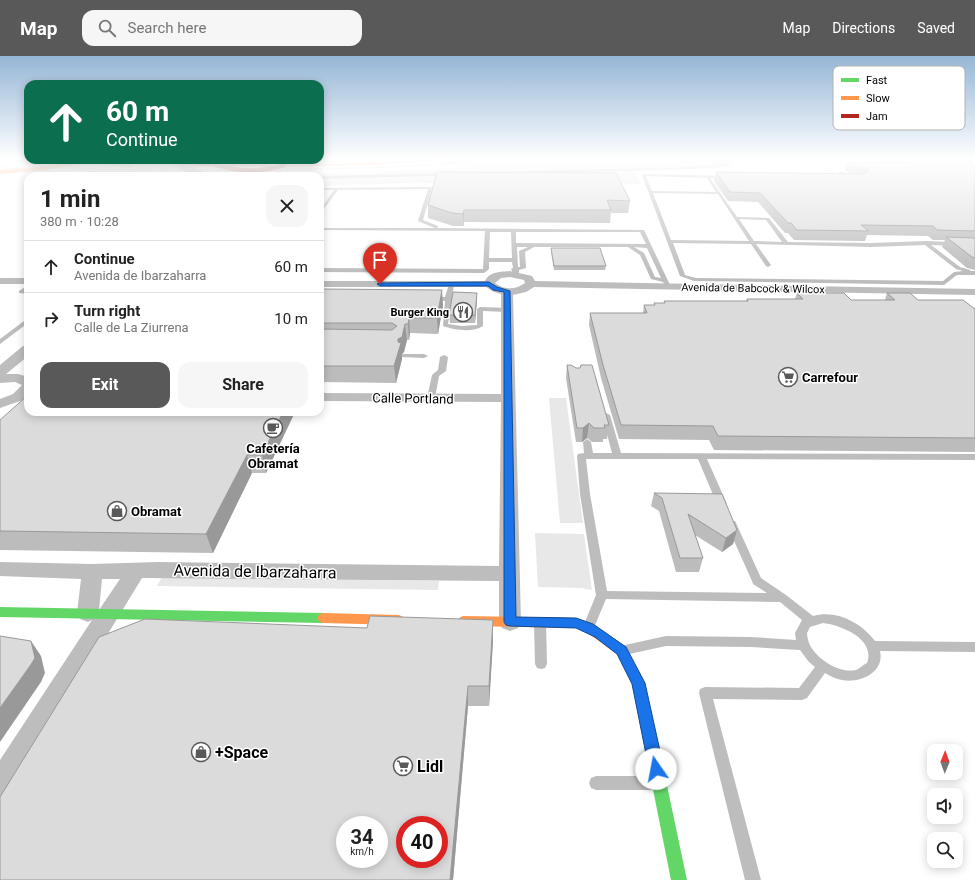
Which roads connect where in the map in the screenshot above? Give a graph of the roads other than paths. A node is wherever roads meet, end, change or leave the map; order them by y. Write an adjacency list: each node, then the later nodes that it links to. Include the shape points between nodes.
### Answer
1 (331, 197): 5 (lane)
2 (427, 197): 8 (lane, via 420,221)
3 (653, 197): 11 (lane)
4 (721, 197): 6 (lane)
5 (324, 207)
6 (736, 218): 12 (lane); 13 (lane, via 767,219)
7 (324, 229): 8 (lane)
8 (443, 230): 9 (lane)
9 (488, 230): 10 (lane); 20 (lane)
10 (513, 230): 15 (lane); 19 (lane, via 642,231)
11 (671, 241): 12 (lane); 25 (lane, via 683,276 696,280 944,283 956,274)
12 (753, 242): 13 (lane); 22 (lane)
13 (786, 243): 14 (lane)
14 (926, 243): 17 (lane); 25 (lane, via 958,268)
15 (514, 245): 16 (lane); 21 (lane)
16 (547, 245): 18 (lane); 24 (lane, via 529,247 522,251 522,268)
17 (975, 245)
18 (627, 246): 19 (lane); 31 (lane, via 642,254 653,278)
19 (649, 246): 31 (lane)
20 (486, 260): 21 (lane); 23 (lane, via 485,270 481,272)
21 (514, 260): 24 (lane)
22 (768, 265)
23 (324, 270)
24 (515, 272): 29 (street, via 491,279); 30 (street, via 528,278)
25 (975, 274)
26 (0, 281): 27 (street)
27 (24, 281)
28 (324, 284): 32 (street)
29 (489, 284): 32 (street); 33 (street)
30 (531, 284): 31 (street, Avenida de Babcock & Wilcox); 33 (street, via 525,289)
31 (666, 284): 34 (street, Avenida de Babcock & Wilcox)
32 (450, 285): 36 (lane)
33 (507, 291): 37 (street)
34 (975, 292)
35 (421, 298): 36 (lane)
36 (448, 299): 37 (lane, via 445,325 452,328 480,326 480,310)
37 (507, 310): 51 (street)
38 (24, 323): 39 (lane)
39 (0, 342)
40 (24, 352): 44 (street)
41 (403, 356): 42 (lane)
42 (424, 356)
43 (444, 357): 50 (lane, via 442,371 436,376)
44 (0, 372)
45 (0, 379): 46 (street, via 22,379)
46 (24, 387)
47 (24, 392): 52 (street)
48 (24, 392): 54 (street)
49 (324, 397): 50 (street, Calle Portland)
50 (431, 398): 51 (street, Calle Portland)
51 (507, 398): 60 (street)
52 (0, 404)
53 (603, 404): 57 (lane)
54 (0, 409)
55 (587, 442): 56 (lane)
56 (589, 456): 57 (lane); 64 (lane, via 581,456)
57 (618, 456): 58 (lane)
58 (701, 456): 59 (lane); 65 (lane, via 757,581)
59 (975, 457)
60 (510, 564): 62 (street, Avenida de Ibarzaharra, via 477,573); 71 (street)
61 (0, 569): 63 (street, Avenida de Ibarzaharra)
62 (136, 570): 63 (street, Avenida de Ibarzaharra); 67 (street)
63 (92, 572): 67 (street)
64 (602, 595): 65 (lane); 73 (lane)
65 (782, 598): 70 (lane)
66 (0, 612): 67 (main road)
67 (98, 613): 68 (main road); 82 (street)
68 (405, 620)
69 (451, 620): 71 (main road)
70 (811, 621): 74 (lane, via 801,634); 75 (lane, via 823,618 844,623 856,629)
71 (510, 622): 72 (main road)
72 (540, 622): 73 (main road, via 576,623); 78 (lane)
73 (589, 627): 77 (main road)
74 (803, 645): 77 (lane, via 666,641); 79 (lane)
75 (872, 646): 76 (lane); 79 (lane, via 875,656 873,665 859,674 836,672)
76 (975, 647)
77 (622, 651): 81 (main road, via 638,683)
78 (541, 664)
79 (823, 666): 84 (lane, via 802,694 705,694)
80 (596, 783): 81 (lane)
81 (659, 783): 83 (main road)
82 (0, 784)
83 (679, 880)
84 (753, 880)

